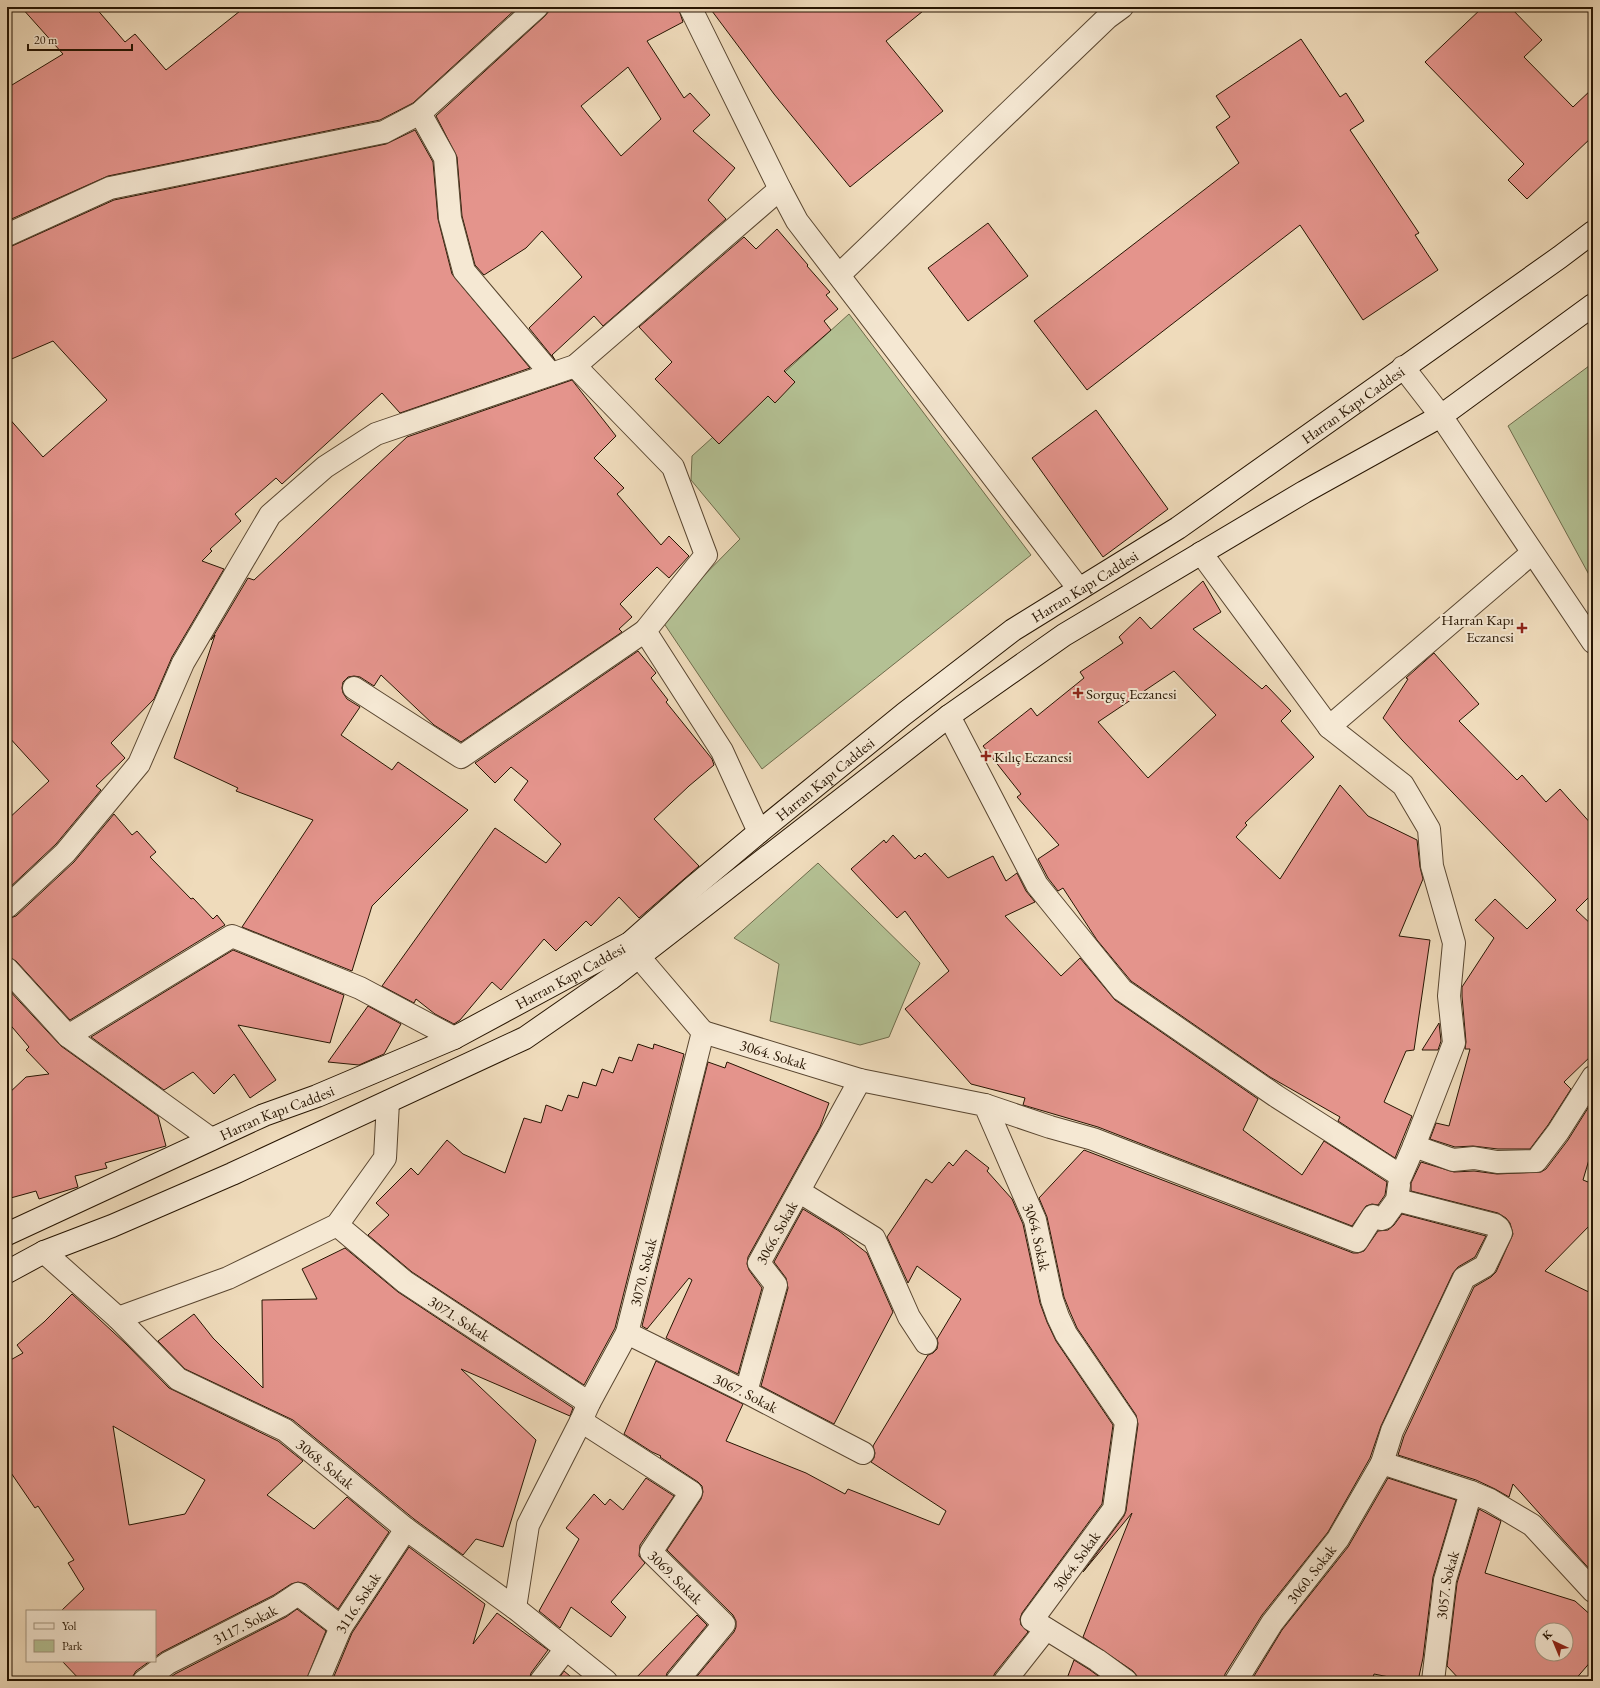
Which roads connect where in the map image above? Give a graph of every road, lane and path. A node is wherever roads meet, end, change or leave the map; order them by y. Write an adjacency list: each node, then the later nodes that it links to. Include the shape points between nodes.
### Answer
1 (538, 7): 4 (street)
2 (690, 7): 5 (street)
3 (1122, 7): 8 (street, via 1107,18)
4 (420, 113): 7 (street, via 384,132 110,188); 12 (street, via 445,158 450,218 464,271)
5 (780, 189): 8 (street, via 797,221); 10 (street)
6 (1593, 232): 11 (street, Harran Kapı Caddesi)
7 (7, 235)
8 (839, 275): 16 (street)
9 (1593, 305): 13 (street, Harran Kapı Caddesi)
10 (575, 366): 12 (street); 17 (street, via 673,468 706,555)
11 (1403, 367): 13 (street); 16 (street, Harran Kapı Caddesi, via 1178,528)
12 (551, 374): 23 (street, via 376,434 325,467 270,515 182,663 139,764 65,853)
13 (1441, 416): 14 (street); 15 (street, Harran Kapı Caddesi)
14 (1532, 552): 18 (street); 21 (street)
15 (1201, 553): 20 (street, Harran Kapı Caddesi, via 1064,635); 21 (street)
16 (1079, 589): 22 (street, Harran Kapı Caddesi, via 1014,630 904,714)
17 (645, 631): 19 (street, via 461,756); 22 (street, via 722,751)
18 (1593, 642)
19 (354, 688)
20 (950, 716): 24 (street, Harran Kapı Caddesi); 35 (street, via 1036,885 1122,990 1276,1096)
21 (1328, 727): 34 (street, via 1404,785 1429,829 1432,866 1454,943 1449,996 1454,1043)
22 (759, 832): 24 (street, Harran Kapı Caddesi, via 691,889)
23 (7, 907)
24 (635, 950): 26 (street); 28 (street, Harran Kapı Caddesi); 31 (street, Harran Kapı Caddesi, via 525,1038)
25 (7, 969): 27 (street)
26 (703, 1032): 30 (street, 3064. Sokak); 43 (street, 3070. Sokak)
27 (68, 1036): 28 (street, via 232,936 360,988); 33 (street)
28 (454, 1038): 33 (street, Harran Kapı Caddesi)
29 (1593, 1077): 34 (street, via 1536,1161 1498,1162 1474,1158 1453,1160)
30 (860, 1080): 32 (street, 3064. Sokak); 36 (street, 3066. Sokak)
31 (388, 1102): 38 (street, via 385,1158); 40 (street, Harran Kapı Caddesi, via 225,1177 112,1226)
32 (985, 1106): 37 (street, via 1093,1139 1357,1241 1373,1216 1384,1218); 53 (street, 3064. Sokak, via 1035,1220 1058,1317 1066,1334 1126,1422 1114,1509)
33 (211, 1139): 39 (street, Harran Kapı Caddesi)
34 (1414, 1146): 35 (street)
35 (1400, 1176): 37 (street)
36 (800, 1192): 44 (street, via 874,1238 909,1317); 45 (street, 3066. Sokak, via 759,1263 776,1285)
37 (1397, 1200): 48 (street, 3060. Sokak, via 1495,1225 1501,1233 1485,1266 1464,1278 1392,1431)
38 (337, 1225): 42 (street, via 228,1278); 46 (street, 3071. Sokak, via 406,1282)
39 (7, 1234)
40 (44, 1252): 41 (street, Harran Kapı Caddesi); 42 (street, 3068. Sokak)
41 (7, 1272)
42 (118, 1318): 50 (street, 3068. Sokak, via 178,1379 285,1430)
43 (627, 1333): 45 (street, 3067. Sokak); 46 (street, 3070. Sokak)
44 (926, 1343)
45 (746, 1392): 47 (street, 3067. Sokak)
46 (585, 1412): 52 (street, 3070. Sokak, via 528,1524); 60 (street, 3069. Sokak, via 691,1492 651,1552 724,1624)
47 (863, 1453)
48 (1382, 1463): 49 (street); 63 (street, 3060. Sokak, via 1338,1539 1272,1623)
49 (1471, 1492): 51 (street, via 1490,1500 1532,1525); 64 (street, 3057. Sokak, via 1445,1580)
50 (406, 1529): 52 (street, 3068. Sokak); 54 (street, 3116. Sokak)
51 (1593, 1592)
52 (516, 1608): 55 (street, 3068. Sokak)
53 (1039, 1625): 61 (street, 3064. Sokak); 62 (street)
54 (341, 1627): 56 (street, 3117. Sokak, via 298,1594 280,1606 168,1663); 57 (street, 3116. Sokak)
55 (566, 1648): 58 (street); 59 (street, 3068. Sokak)
56 (144, 1681)
57 (318, 1681)
58 (541, 1681)
59 (606, 1681)
60 (677, 1681)
61 (1005, 1681)
62 (1126, 1681)
63 (1236, 1681)
64 (1433, 1681)

